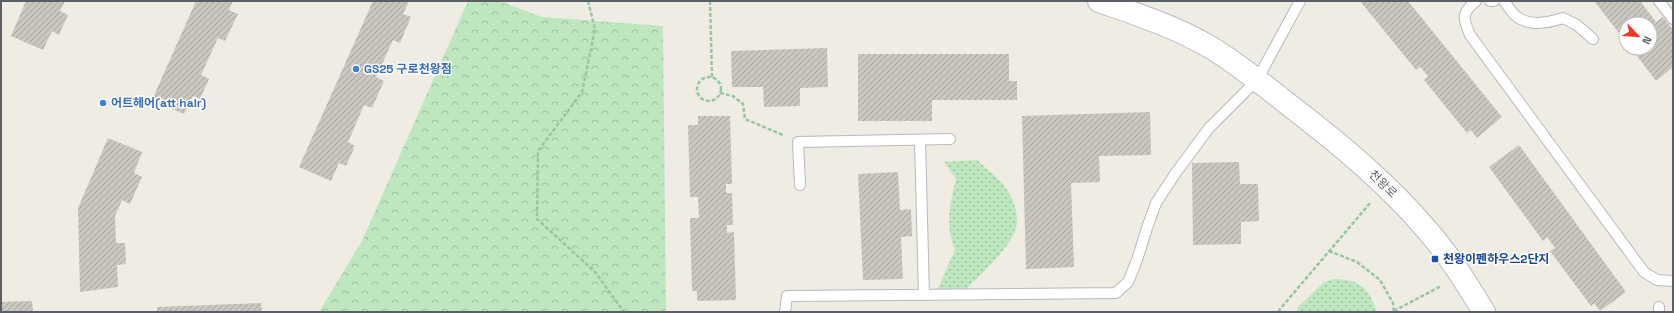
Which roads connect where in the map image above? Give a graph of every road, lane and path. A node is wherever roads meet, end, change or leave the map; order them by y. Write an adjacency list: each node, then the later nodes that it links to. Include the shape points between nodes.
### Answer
1 (588, 1): 24 (path, via 595,29 582,92 538,151 537,219 595,272)
2 (710, 1): 12 (path)
3 (1099, 1): 13 (street, 천왕로, via 1157,21 1210,47)
4 (1300, 1): 13 (lane)
5 (1476, 1): 22 (lane, via 1465,13 1464,22 1470,35 1644,272 1657,280)
6 (1490, 1): 7 (lane)
7 (1494, 1)
8 (1504, 1): 11 (lane, via 1517,17 1531,22 1549,22 1563,18 1577,25)
9 (1659, 1): 10 (lane)
10 (1673, 19)
11 (1593, 39)
12 (712, 77): 14 (path, via 720,85); 14 (path, via 704,78 698,83 698,95 704,100 712,100)
13 (1257, 80): 19 (street, 천왕로, via 1326,134); 23 (lane, via 1209,128 1175,174 1156,203 1128,282 1116,293)
14 (720, 93): 17 (path, via 733,96 743,104 745,119)
15 (950, 139): 16 (lane)
16 (920, 140): 17 (lane); 23 (lane)
17 (798, 142): 18 (lane)
18 (800, 185)
19 (1385, 185): 20 (path); 21 (street, 천왕로, via 1427,230)
20 (1329, 251): 26 (path); 27 (path, via 1357,262 1380,280 1393,302)
21 (1461, 274): 27 (path); 28 (street, 천왕로)
22 (1673, 281)
23 (924, 295): 25 (lane, via 787,296)
24 (624, 312)
25 (785, 312)
26 (1279, 312)
27 (1394, 312)
28 (1484, 312)

